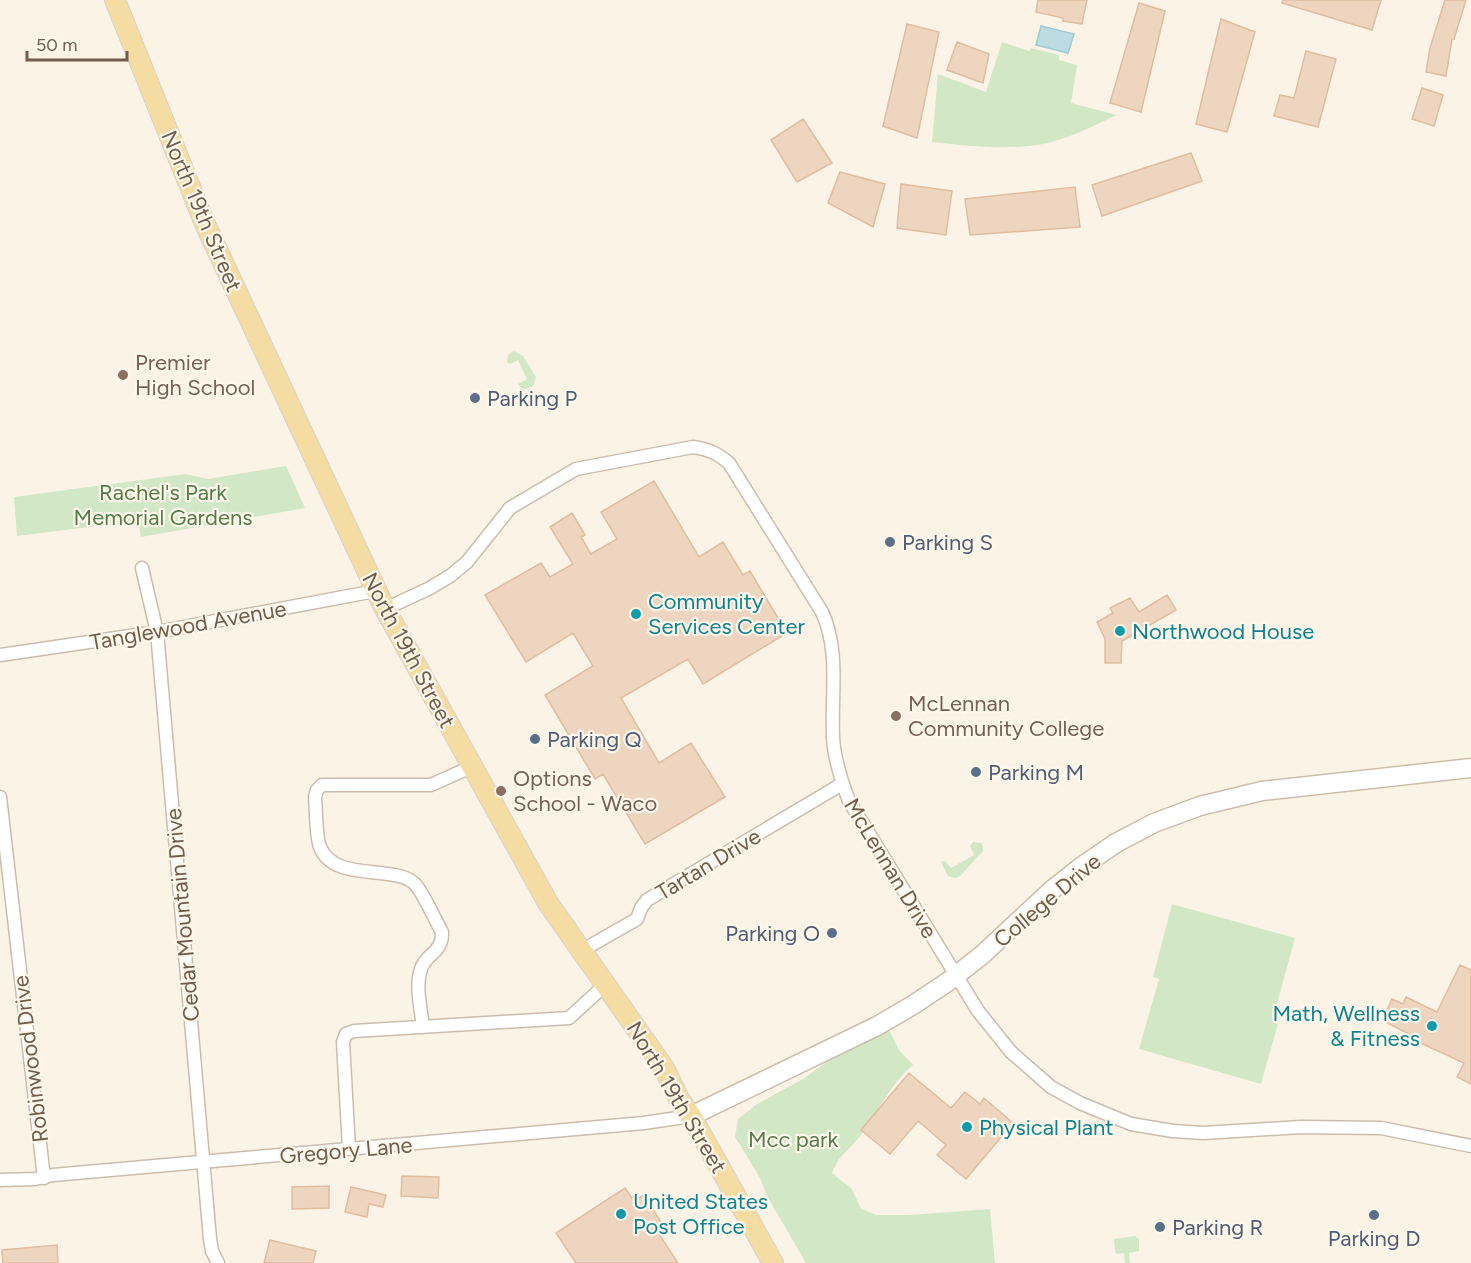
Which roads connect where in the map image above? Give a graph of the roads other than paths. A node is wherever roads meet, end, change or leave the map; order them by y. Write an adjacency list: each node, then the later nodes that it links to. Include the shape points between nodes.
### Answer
1 (114, 0): 3 (main road, North 19th Street, via 205,224)
2 (142, 568): 5 (street, Cedar Mountain Drive)
3 (375, 591): 4 (main road, North 19th Street); 5 (street, Tanglewood Avenue)
4 (385, 609): 7 (main road, North 19th Street); 9 (street, McLennan Drive, via 450,576 467,562 510,508 576,469 693,447 708,449 729,463 829,627 834,750)
5 (157, 633): 6 (street, Tanglewood Avenue); 18 (street, Cedar Mountain Drive)
6 (0, 655)
7 (471, 767): 11 (main road, North 19th Street, via 548,903); 14 (street, via 431,785 322,785 315,797 320,847 329,860 352,871 400,876 414,884 442,932 440,947 421,967)
8 (1471, 768): 12 (street, College Drive, via 1262,792 1166,818 1116,843 1081,867)
9 (842, 784): 11 (street, Tartan Drive, via 647,900 638,919); 12 (street, McLennan Drive)
10 (0, 798): 19 (street, Robinwood Drive)
11 (581, 951): 13 (main road, North 19th Street)
12 (956, 975): 15 (street, College Drive, via 877,1026); 16 (street, McLennan Drive, via 992,1030 1051,1087 1131,1124 1203,1133 1301,1127 1381,1128)
13 (605, 985): 14 (street, via 569,1018); 15 (main road, North 19th Street, via 664,1068)
14 (423, 1027): 17 (street, via 346,1034 343,1042)
15 (691, 1116): 17 (street, Gregory Lane); 22 (main road, North 19th Street)
16 (1471, 1146)
17 (349, 1149): 18 (street, Gregory Lane)
18 (204, 1163): 19 (street, Gregory Lane); 21 (street, Cedar Mountain Drive, via 210,1239)
19 (44, 1178): 20 (street, Gregory Lane)
20 (0, 1180)
21 (218, 1263)
22 (773, 1263)

